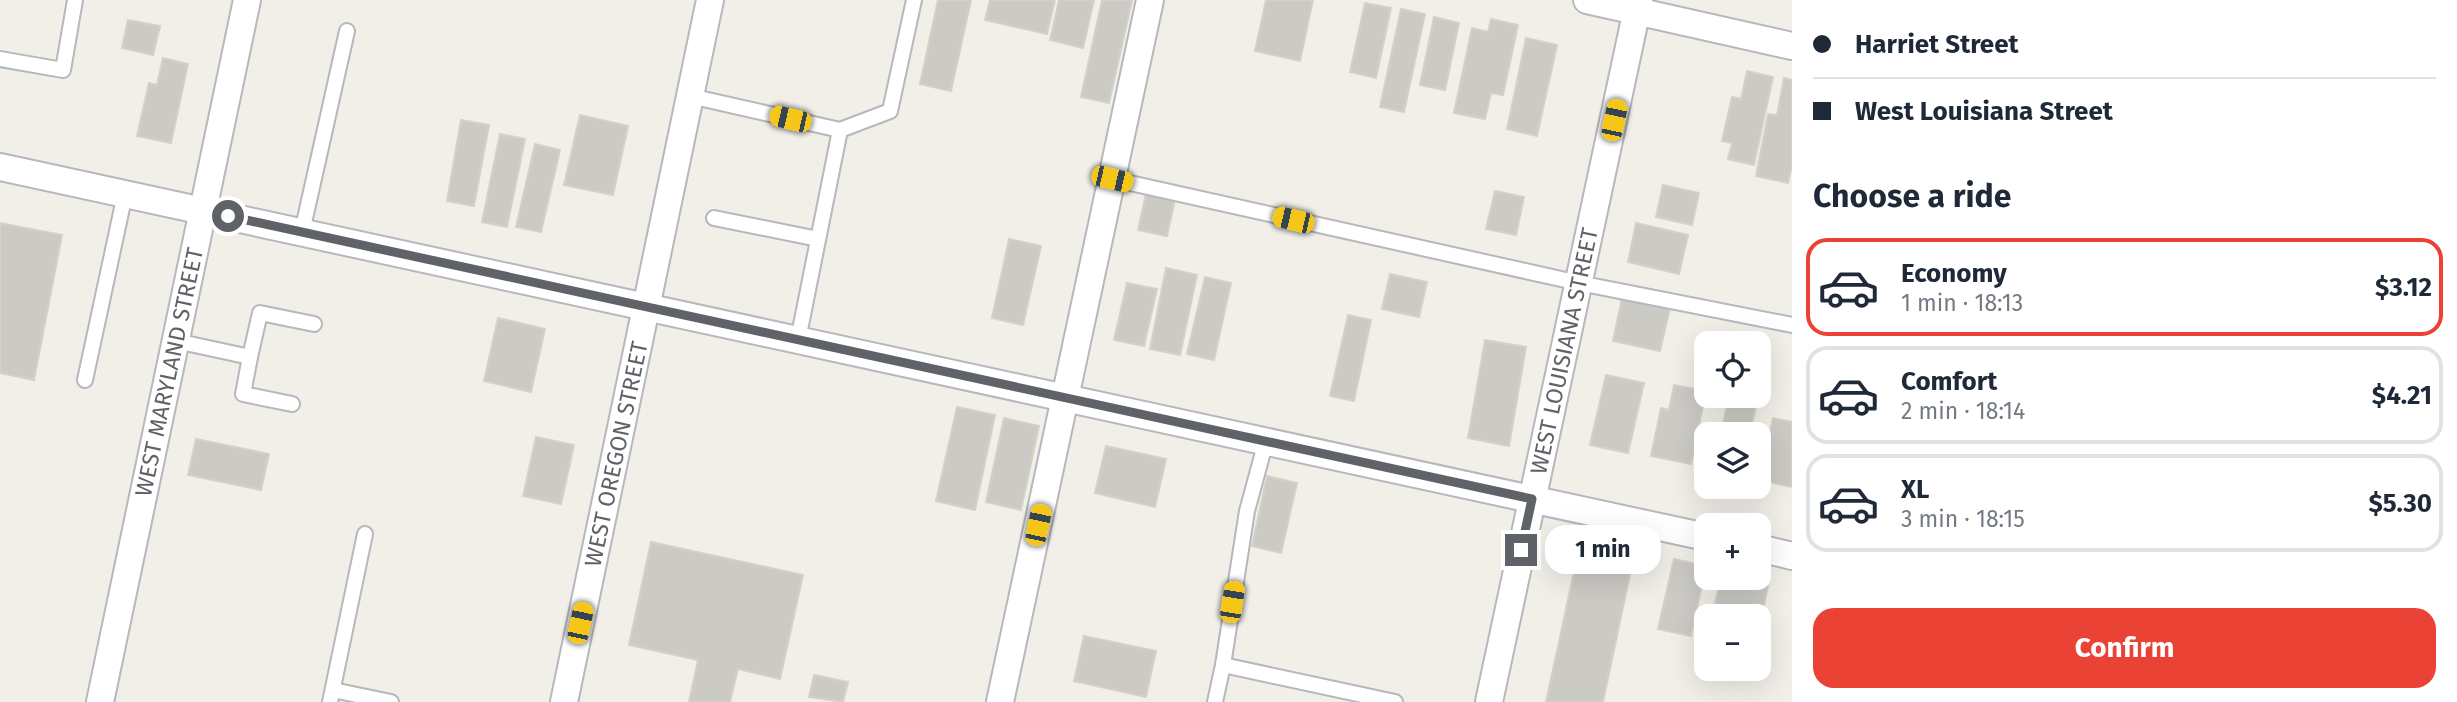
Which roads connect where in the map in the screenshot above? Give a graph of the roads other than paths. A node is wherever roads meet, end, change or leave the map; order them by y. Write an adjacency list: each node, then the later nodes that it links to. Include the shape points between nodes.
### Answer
1 (75, 0): 10 (lane, via 63,70)
2 (247, 0): 16 (street, WEST MARYLAND STREET)
3 (710, 0): 11 (street, WEST OREGON STREET)
4 (914, 0): 12 (lane, via 890,111)
5 (1150, 0): 14 (street)
6 (1587, 0): 7 (street)
7 (1638, 5): 9 (street); 20 (street, WEST LOUISIANA STREET)
8 (347, 31): 18 (lane)
9 (1792, 46)
10 (0, 59)
11 (690, 96): 12 (lane); 21 (street, WEST OREGON STREET)
12 (840, 130): 19 (lane)
13 (0, 167): 15 (street)
14 (1112, 179): 20 (lane); 28 (street)
15 (125, 194): 16 (street); 27 (lane)
16 (203, 211): 18 (street); 25 (street, WEST MARYLAND STREET)
17 (714, 218): 19 (lane)
18 (302, 233): 21 (street)
19 (818, 239): 24 (lane)
20 (1578, 283): 23 (lane); 31 (street, WEST LOUISIANA STREET)
21 (646, 307): 24 (street); 40 (street, WEST OREGON STREET)
22 (314, 324): 26 (lane, via 260,313)
23 (1792, 325)
24 (798, 340): 28 (street)
25 (176, 341): 26 (lane); 38 (street, WEST MARYLAND STREET)
26 (250, 356): 29 (lane, via 243,394)
27 (85, 380)
28 (1065, 398): 30 (street); 41 (street)
29 (292, 404)
30 (1266, 441): 31 (street); 36 (lane, via 1247,511)
31 (1532, 499): 33 (street); 44 (street, WEST LOUISIANA STREET)
32 (365, 534): 37 (lane)
33 (1694, 534)
34 (1771, 551): 35 (street)
35 (1792, 556)
36 (1223, 665): 42 (lane); 43 (lane)
37 (331, 696): 39 (lane)
38 (100, 702)
39 (391, 702)
40 (564, 702)
41 (1000, 702)
42 (1215, 702)
43 (1395, 702)
44 (1489, 702)

